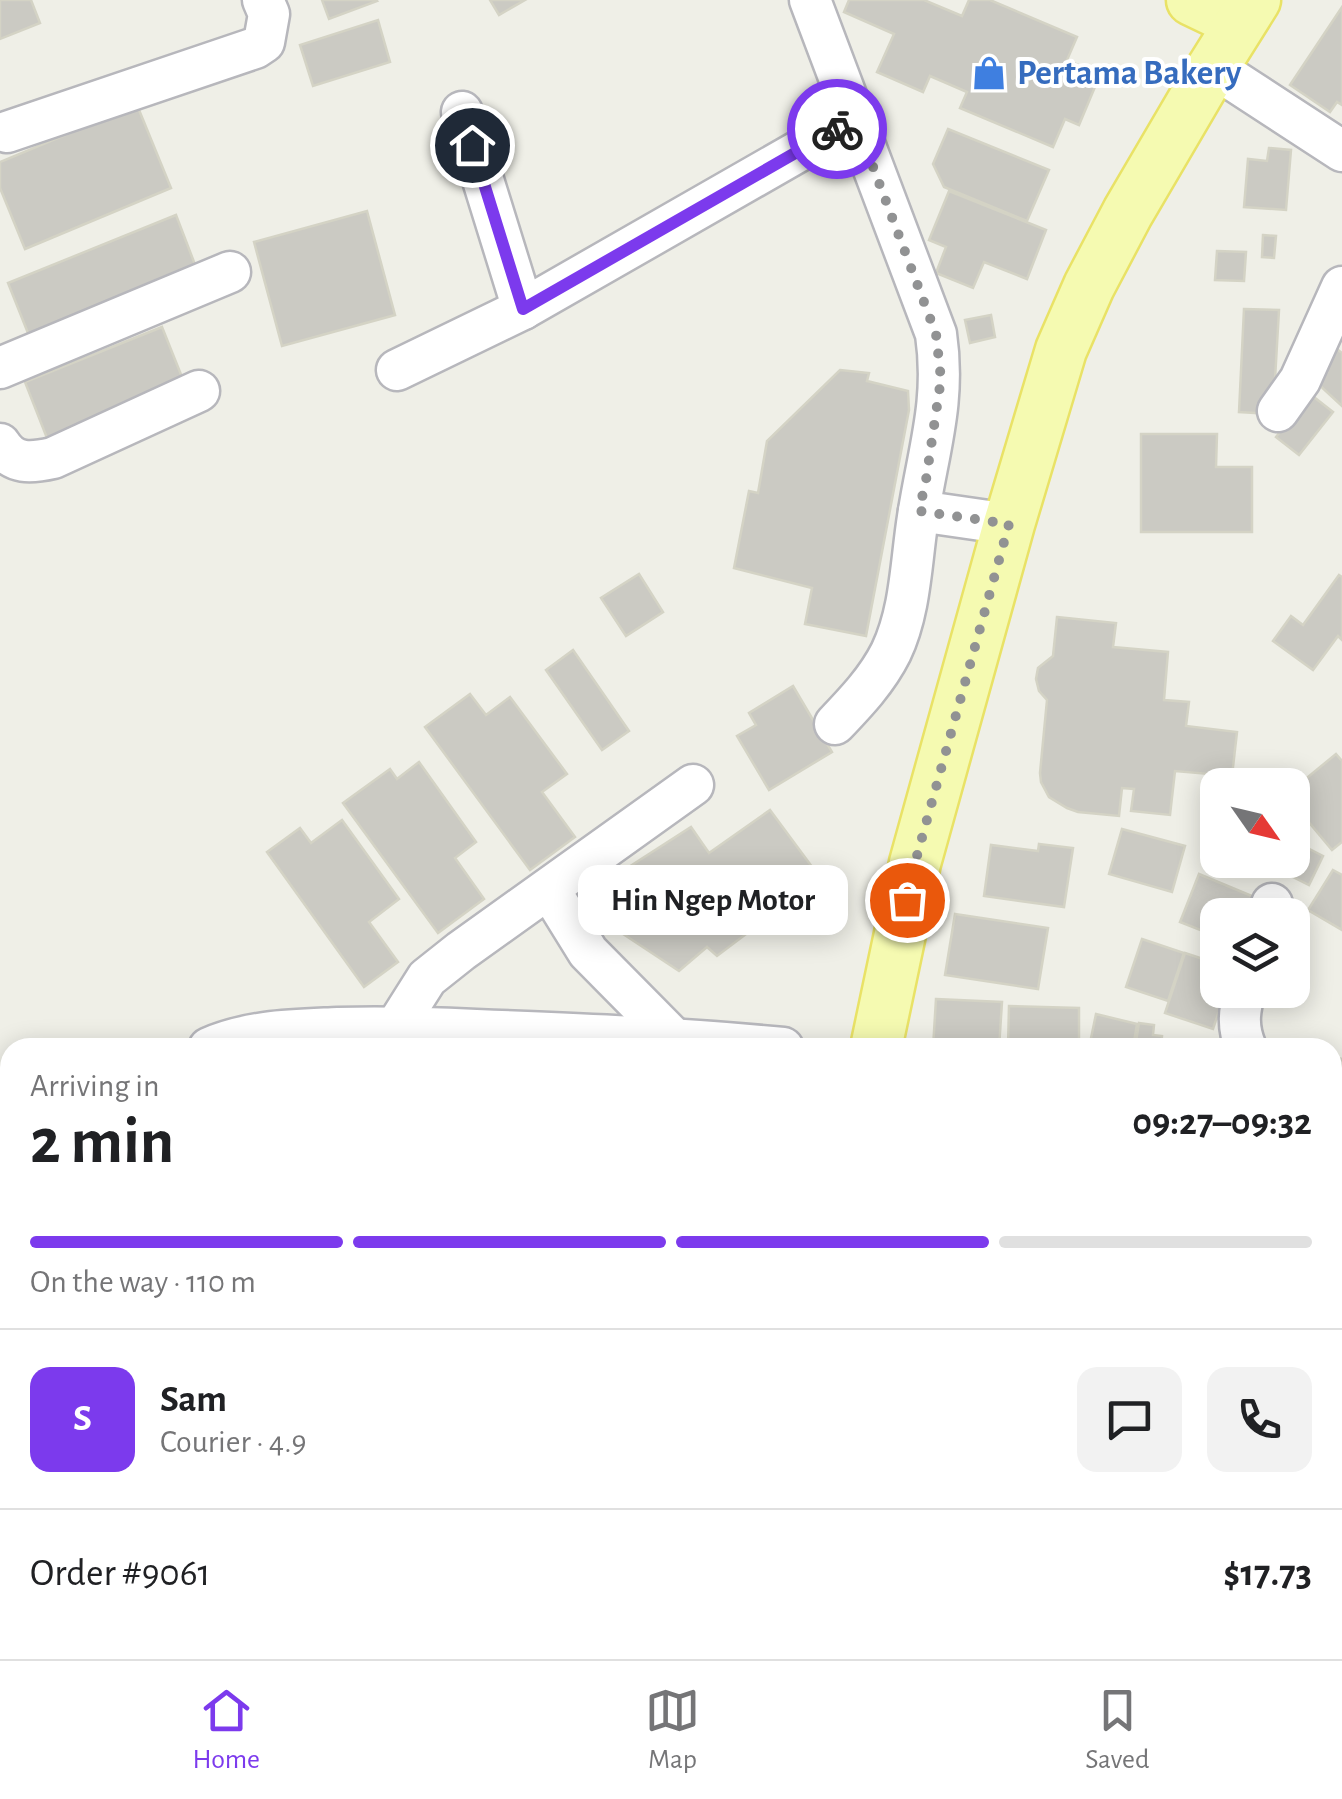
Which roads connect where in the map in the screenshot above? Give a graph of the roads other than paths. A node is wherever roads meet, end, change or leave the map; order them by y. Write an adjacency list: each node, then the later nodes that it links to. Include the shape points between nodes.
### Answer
1 (263, 0): 8 (street, via 269,14 264,42 254,48)
2 (810, 0): 7 (street)
3 (1192, 0): 4 (main road)
4 (1248, 12): 5 (main road)
5 (1213, 67): 9 (street); 19 (main road, via 1089,286 1062,350)
6 (462, 112): 12 (street)
7 (855, 119): 12 (street); 18 (street, via 936,334 941,379)
8 (6, 132)
9 (1342, 151)
10 (230, 272): 13 (street)
11 (1342, 287): 16 (street)
12 (523, 309): 14 (street)
13 (0, 368)
14 (397, 370)
15 (199, 391): 17 (street, via 52,458 18,460)
16 (1278, 412)
17 (0, 444)
18 (919, 511): 19 (street); 20 (street, via 904,619 891,652 871,686)
19 (1009, 524): 28 (main road, via 915,863)
20 (835, 724)
21 (693, 785): 22 (street)
22 (549, 889): 24 (street, via 427,978); 27 (street, via 588,952)
23 (1240, 1008): 29 (street)
24 (392, 1037): 25 (street, via 296,1030); 26 (street)
25 (242, 1038)
26 (446, 1038)
27 (659, 1038)
28 (878, 1038)
29 (1242, 1038)

